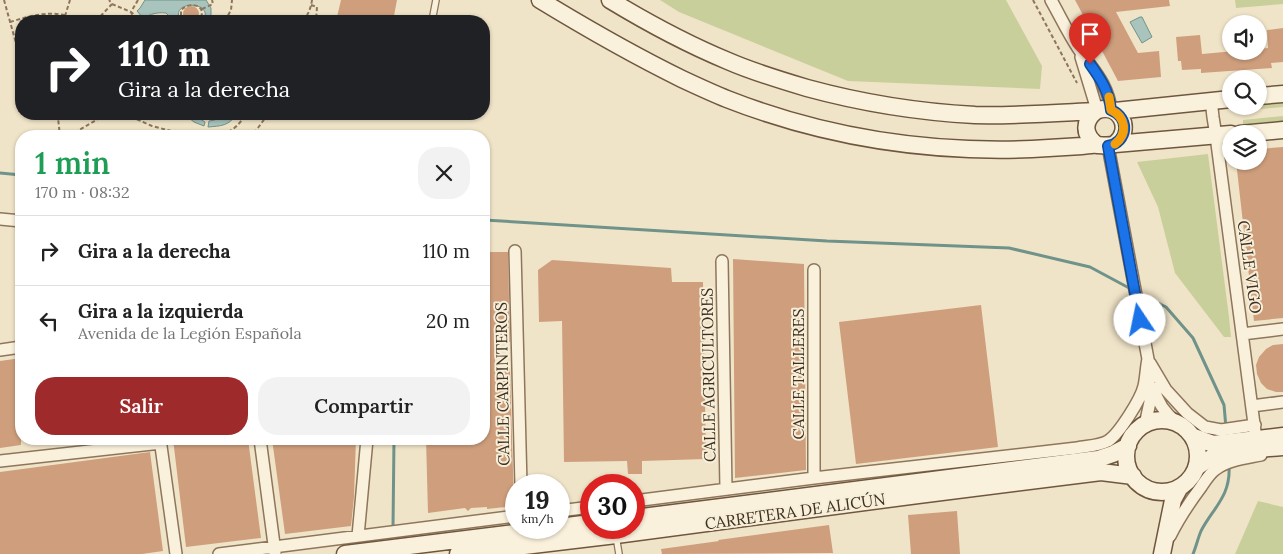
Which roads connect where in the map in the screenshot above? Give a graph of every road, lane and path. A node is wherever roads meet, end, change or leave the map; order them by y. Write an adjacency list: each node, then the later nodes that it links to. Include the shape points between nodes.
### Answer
1 (4, 0): 30 (path)
2 (70, 0): 19 (path)
3 (109, 0): 13 (path)
4 (138, 0): 16 (path)
5 (212, 0): 15 (path, via 213,4)
6 (232, 0): 25 (path)
7 (312, 0): 14 (path)
8 (436, 0): 28 (lane)
9 (540, 0): 48 (main road, via 622,48 725,99 760,112 843,134 950,148)
10 (610, 0): 37 (main road, via 729,62 834,95 897,108 975,115)
11 (1033, 0): 37 (path, via 1084,95)
12 (1051, 0): 32 (street)
13 (112, 4): 16 (path); 20 (path)
14 (311, 5): 26 (path); 27 (path, via 317,7)
15 (203, 9): 23 (path, via 197,4 186,4); 24 (path)
16 (131, 12): 21 (path); 22 (path)
17 (33, 15): 18 (path)
18 (59, 15)
19 (64, 15)
20 (102, 15)
21 (132, 15)
22 (134, 15)
23 (181, 15)
24 (202, 15)
25 (228, 15)
26 (307, 15)
27 (316, 15)
28 (433, 15)
29 (15, 20): 30 (path)
30 (10, 22): 31 (path)
31 (15, 40)
32 (1078, 48): 37 (street); 37 (street, via 1101,79 1110,99)
33 (1283, 94): 34 (main road)
34 (1267, 95)
35 (1222, 99): 36 (main road)
36 (1212, 100): 37 (main road); 46 (street, CALLE VIGO, via 1213,117)
37 (1102, 108): 48 (main road, via 1088,119 1086,125 1092,141); 48 (main road, via 1122,118 1124,128 1122,137)
38 (95, 120): 41 (path)
39 (138, 120): 42 (path)
40 (242, 120): 43 (path)
41 (79, 130)
42 (167, 130)
43 (231, 130)
44 (1283, 130): 45 (main road)
45 (1267, 131)
46 (1222, 132)
47 (1222, 135): 48 (main road)
48 (1106, 145): 59 (street)
49 (1227, 170): 56 (street, CALLE VIGO)
50 (0, 219): 51 (street)
51 (15, 220)
52 (515, 252): 75 (street, CALLE CARPINTEROS)
53 (722, 261): 79 (street, CALLE AGRICULTORES)
54 (814, 270): 77 (street, CALLE TALLERES)
55 (1283, 329): 56 (street)
56 (1242, 334): 61 (street, CALLE VIGO)
57 (15, 348): 58 (street)
58 (0, 350)
59 (1148, 359): 62 (street, via 1155,394 1165,413); 63 (street, via 1150,402); 64 (street, via 1166,390); 77 (street, via 1140,396 1116,433 1107,441 1077,448)
60 (1283, 402): 61 (street)
61 (1252, 406): 66 (street, CALLE VIGO)
62 (1177, 423): 63 (main road, via 1158,421); 64 (main road, via 1187,430)
63 (1144, 425): 71 (main road, via 1136,431)
64 (1200, 432): 66 (street, via 1221,430); 74 (main road); 74 (main road, via 1198,456)
65 (1283, 436): 66 (main road)
66 (1252, 439): 72 (main road); 74 (main road); 74 (street, via 1230,463)
67 (127, 445): 73 (street)
68 (162, 445): 93 (street)
69 (261, 445): 90 (street)
70 (366, 445): 86 (street)
71 (1128, 446): 76 (main road, via 1128,462); 82 (main road, CARRETERA DE ALICÚN, via 1098,459)
72 (1283, 448)
73 (0, 460)
74 (1209, 460): 78 (main road); 92 (street, via 1208,477 1184,510)
75 (521, 474)
76 (1133, 476): 80 (main road, via 1138,484); 84 (main road, CARRETERA DE ALICÚN, via 1101,472)
77 (814, 478): 79 (street)
78 (1180, 487): 80 (main road, via 1166,492); 92 (main road, via 1173,500)
79 (726, 489): 81 (street)
80 (1150, 491): 92 (main road, via 1160,504)
81 (645, 500)
82 (645, 517)
83 (505, 518): 89 (street)
84 (645, 531)
85 (505, 534): 89 (main road, via 406,546)
86 (358, 536): 89 (street); 90 (street)
87 (584, 539): 91 (main road, CARRETERA DE ALICÚN)
88 (617, 539): 97 (lane)
89 (376, 542): 95 (main road)
90 (274, 550): 94 (street)
91 (474, 553): 96 (main road, CARRETERA DE ALICÚN)
92 (1162, 553)
93 (176, 554)
94 (219, 554)
95 (345, 554)
96 (458, 554)
97 (619, 554)

